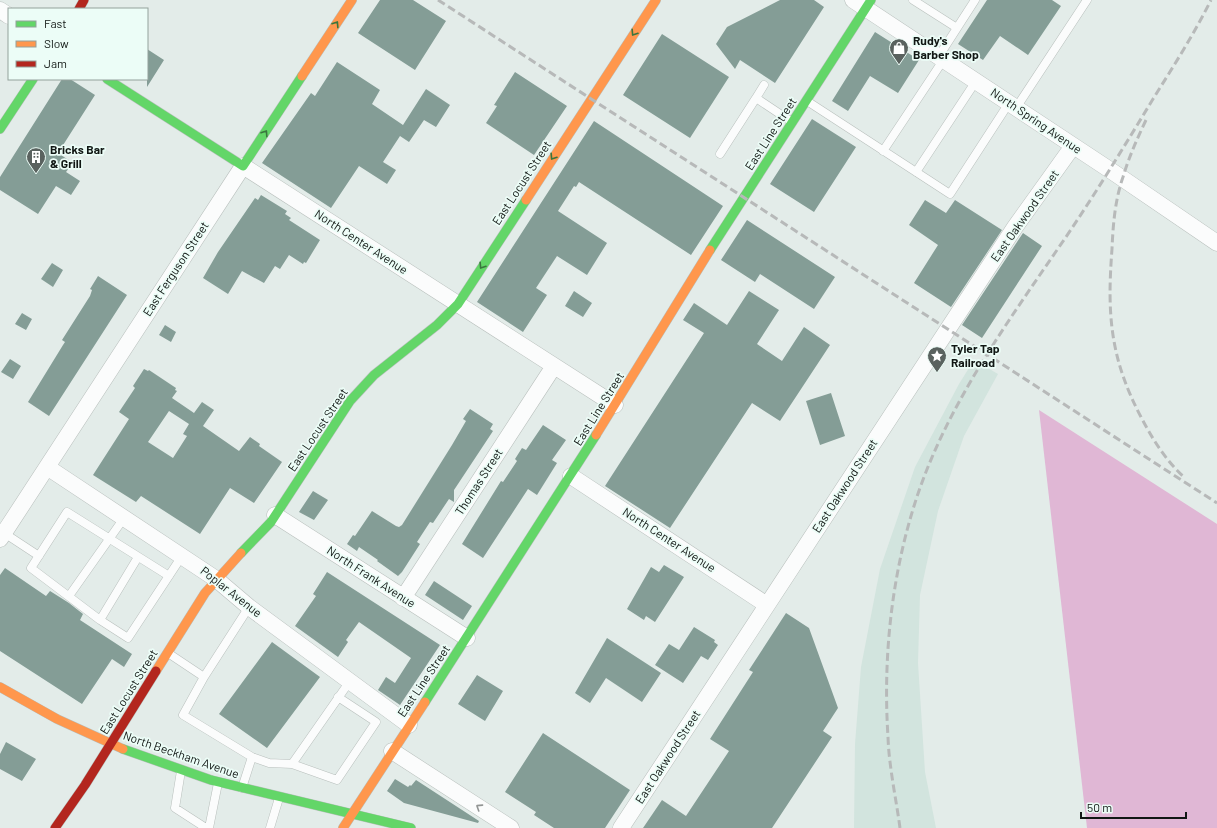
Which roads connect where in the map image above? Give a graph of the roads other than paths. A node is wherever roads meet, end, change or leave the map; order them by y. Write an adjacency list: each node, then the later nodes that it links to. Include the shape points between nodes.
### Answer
1 (352, 0): 21 (street, East Ferguson Street, one-way to 1)
2 (656, 0): 24 (street, East Locust Street, one-way to 24)
3 (913, 0): 7 (lane)
4 (975, 0): 7 (lane)
5 (1087, 0): 15 (lane)
6 (863, 3): 8 (street, North Spring Avenue); 14 (street, East Line Street)
7 (957, 28): 8 (lane)
8 (941, 58): 11 (street, North Spring Avenue); 19 (lane)
9 (32, 80): 17 (street)
10 (109, 80): 21 (street, North Center Avenue)
11 (976, 81): 15 (street, North Spring Avenue); 22 (lane)
12 (764, 85): 13 (lane)
13 (756, 98): 16 (lane); 20 (lane)
14 (807, 100): 16 (street, East Line Street); 19 (lane)
15 (1013, 106): 18 (street, North Spring Avenue); 22 (lane, via 950,194)
16 (792, 122): 26 (street, East Line Street)
17 (0, 129)
18 (1073, 146): 23 (street, North Spring Avenue); 40 (street, East Oakwood Street, via 1015,227)
19 (883, 151): 22 (lane)
20 (720, 154)
21 (244, 166): 24 (street, North Center Avenue); 27 (street, East Ferguson Street)
22 (916, 172)
23 (1217, 243)
24 (458, 304): 25 (street, North Center Avenue); 29 (street, East Locust Street, via 437,325 362,387 350,401)
25 (554, 366): 26 (street, North Center Avenue); 39 (street, Thomas Street)
26 (615, 405): 28 (street, East Line Street)
27 (47, 467): 30 (street, Poplar Avenue); 31 (street, East Ferguson Street)
28 (571, 476): 40 (street, North Center Avenue); 43 (street, East Line Street)
29 (275, 515): 37 (street, East Locust Street); 39 (street, North Frank Avenue)
30 (124, 518): 32 (lane); 34 (street, Poplar Avenue)
31 (2, 536): 33 (lane)
32 (109, 539): 33 (lane, via 67,512); 35 (lane); 38 (lane)
33 (39, 556): 38 (lane, via 32,568)
34 (182, 556): 36 (lane); 37 (street, Poplar Avenue)
35 (138, 557): 36 (lane); 42 (lane)
36 (169, 576): 42 (lane, via 128,638)
37 (216, 579): 41 (street, Poplar Avenue); 44 (street, East Locust Street)
38 (69, 596): 42 (lane)
39 (403, 598): 43 (street, North Frank Avenue)
40 (767, 604): 66 (street, East Oakwood Street)
41 (249, 607): 45 (lane); 46 (street, Poplar Avenue)
42 (100, 620)
43 (467, 638): 49 (street, East Line Street)
44 (167, 653): 45 (lane); 50 (street, East Locust Street)
45 (204, 677): 52 (lane, via 182,715)
46 (350, 681): 48 (lane); 49 (street, Poplar Avenue)
47 (0, 687): 50 (street, North Beckham Avenue)
48 (338, 697): 53 (lane); 53 (lane, via 376,722 337,780)
49 (409, 725): 51 (street, East Line Street)
50 (111, 743): 54 (street, North Beckham Avenue); 59 (street, East Locust Street)
51 (392, 751): 58 (street, East Line Street); 65 (street, one-way to 51)
52 (252, 757): 53 (lane, via 269,763); 56 (lane)
53 (292, 764)
54 (181, 770): 55 (street, North Beckham Avenue); 60 (lane, via 175,808)
55 (218, 782): 56 (street, North Beckham Avenue); 61 (lane)
56 (242, 789): 57 (street, North Beckham Avenue)
57 (280, 797): 58 (street, North Beckham Avenue); 62 (lane)
58 (352, 814): 63 (street, East Line Street); 64 (street, North Beckham Avenue)
59 (55, 828)
60 (206, 828)
61 (209, 828)
62 (270, 828)
63 (343, 828)
64 (411, 828)
65 (511, 828)
66 (621, 828)

